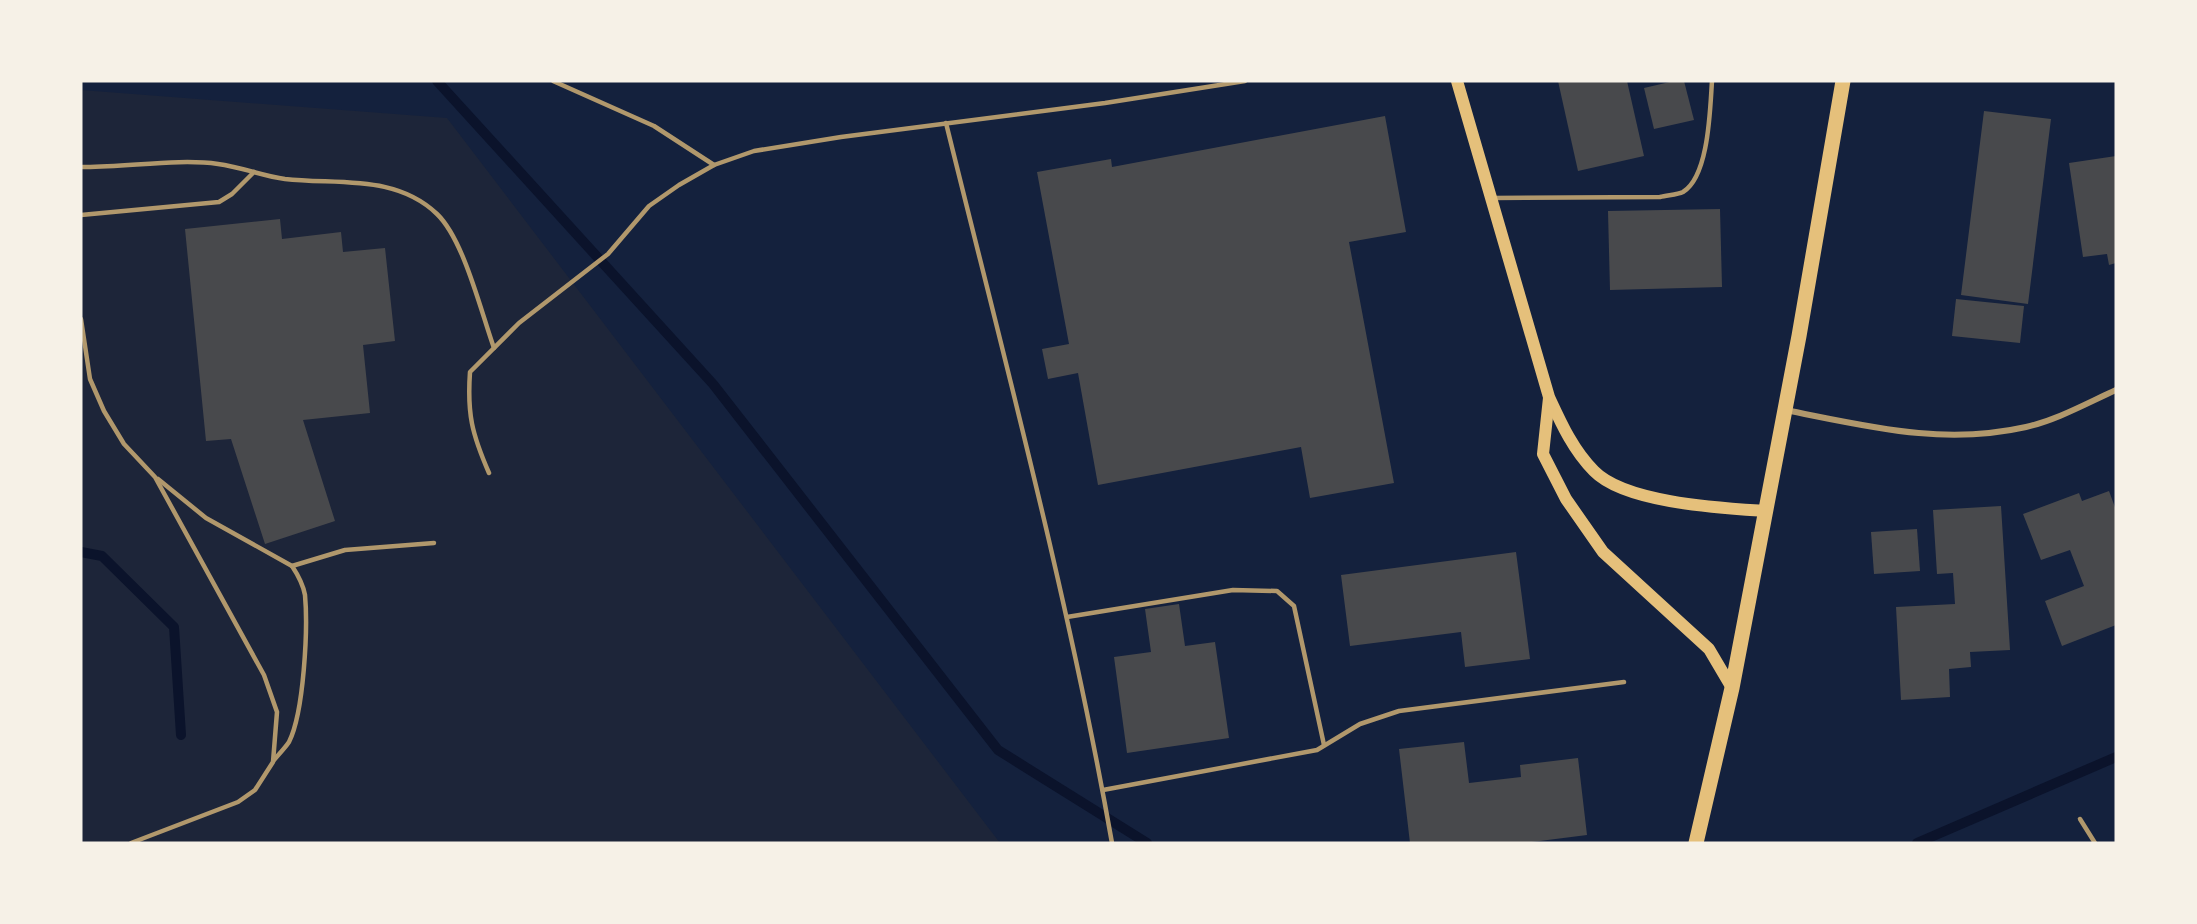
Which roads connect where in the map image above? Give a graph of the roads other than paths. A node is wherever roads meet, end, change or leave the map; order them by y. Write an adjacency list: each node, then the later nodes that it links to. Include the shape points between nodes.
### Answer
1 (553, 81): 7 (lane, via 654,126)
2 (1245, 81): 6 (lane)
3 (1457, 81): 10 (main road)
4 (1712, 81): 10 (lane, via 1709,130 1701,161 1693,182 1682,193 1660,197)
5 (1842, 81): 16 (main road)
6 (946, 123): 7 (lane, via 754,152); 22 (lane)
7 (714, 165): 13 (lane, via 649,206 608,254)
8 (81, 167): 9 (lane, via 203,163)
9 (254, 172): 11 (lane, via 219,202); 13 (lane, via 285,179 391,187 416,198 439,215 459,245)
10 (1491, 198): 15 (main road)
11 (81, 215)
12 (81, 319): 18 (lane, via 90,380 104,411 124,444)
13 (494, 348): 17 (lane, via 470,372 467,406 475,442)
14 (2116, 390): 16 (street, via 2028,426 1945,436 1911,434)
15 (1549, 397): 19 (main road, via 1570,440 1594,472 1619,488 1700,506); 24 (main road, via 1543,454 1566,499 1603,552 1709,649)
16 (1784, 410): 19 (main road)
17 (489, 473)
18 (155, 477): 21 (lane, via 206,519); 26 (lane, via 264,675 277,712)
19 (1765, 511): 24 (main road)
20 (434, 543): 21 (lane, via 345,550)
21 (291, 566): 26 (lane, via 305,594 303,675 298,714 288,742)
22 (1067, 617): 25 (lane, via 1233,590 1277,591 1294,606); 27 (lane)
23 (1624, 682): 25 (lane, via 1399,711 1360,724)
24 (1732, 688): 31 (main road)
25 (1324, 745): 27 (lane, via 1317,750)
26 (273, 762): 29 (lane, via 255,790 238,802)
27 (1103, 790): 30 (lane)
28 (2080, 819): 32 (lane)
29 (131, 843)
30 (1112, 843)
31 (1696, 843)
32 (2095, 843)

